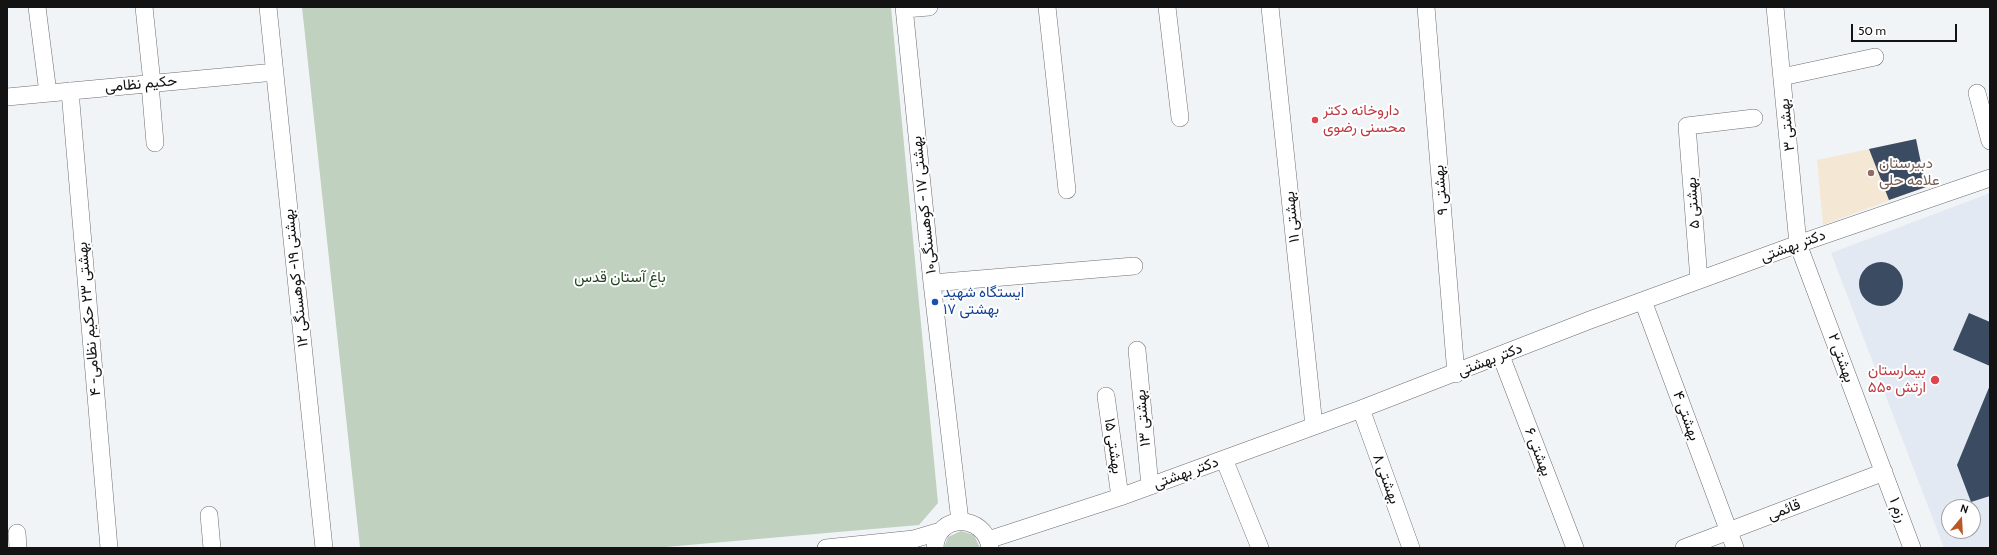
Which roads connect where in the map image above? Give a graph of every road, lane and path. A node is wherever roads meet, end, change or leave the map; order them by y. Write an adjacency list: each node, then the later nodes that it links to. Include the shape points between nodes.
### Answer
1 (37, 7): 16 (street)
2 (144, 7): 14 (street)
3 (268, 7): 12 (street, بهشتی ۱۹- کوهسنگی ۱۲)
4 (929, 7): 10 (street)
5 (1047, 7): 24 (street)
6 (1167, 7): 19 (street)
7 (1270, 7): 35 (street, بهشتی ۱۱)
8 (1426, 7): 32 (street, بهشتی ۹)
9 (1775, 7): 13 (street, بهشتی ۳)
10 (905, 8): 28 (street, بهشتی ۱۷ - کوهسنگی۱۰)
11 (1874, 57): 13 (street)
12 (275, 72): 14 (street, حکیم نظامی); 47 (street, بهشتی ۱۹- کوهسنگی ۱۲)
13 (1782, 77): 25 (street, بهشتی ۳)
14 (151, 83): 15 (street, حکیم نظامی); 22 (street)
15 (70, 91): 16 (street, حکیم نظامی); 45 (street, بهشتی ۲۳ حکیم نظامی- ۴)
16 (48, 93): 18 (street, حکیم نظامی)
17 (1977, 93): 21 (street)
18 (7, 97)
19 (1180, 118)
20 (1754, 118): 27 (street, بهشتی ۵, via 1687,126)
21 (1990, 141)
22 (155, 143)
23 (1990, 178): 25 (street, دکتر بهشتی)
24 (1067, 190)
25 (1798, 244): 27 (street, دکتر بهشتی); 37 (street, بهشتی ۲)
26 (1134, 266): 28 (street)
27 (1699, 280): 29 (street, دکتر بهشتی)
28 (932, 283): 41 (street, بهشتی ۱۷ - کوهسنگی۱۰)
29 (1643, 301): 31 (street, دکتر بهشتی); 43 (street, بهشتی ۴)
30 (1137, 350): 38 (street, بهشتی ۱۳)
31 (1501, 356): 32 (street, دکتر بهشتی); 53 (street, بهشتی ۶)
32 (1456, 374): 34 (street, دکتر بهشتی)
33 (1106, 396): 39 (street, بهشتی ۱۵)
34 (1361, 409): 35 (street, دکتر بهشتی); 52 (street, بهشتی ۸)
35 (1314, 426): 36 (street, دکتر بهشتی)
36 (1224, 459): 38 (street, دکتر بهشتی); 51 (street)
37 (1884, 472): 43 (street, قائمی); 56 (street, رزم ۱)
38 (1150, 486): 39 (street, دکتر بهشتی)
39 (1120, 497): 44 (street, دکتر بهشتی)
40 (209, 515): 46 (street)
41 (960, 521): 42 (street); 44 (street, via 974,524 985,533)
42 (941, 531): 48 (street, via 914,539); 49 (street)
43 (1729, 532): 54 (street, قائمی); 55 (street, بهشتی ۴)
44 (989, 544): 50 (street)
45 (109, 548)
46 (212, 548)
47 (324, 548)
48 (826, 548)
49 (935, 548)
50 (1004, 548)
51 (1260, 548)
52 (1411, 548)
53 (1575, 548)
54 (1684, 548)
55 (1735, 548)
56 (1912, 548)

